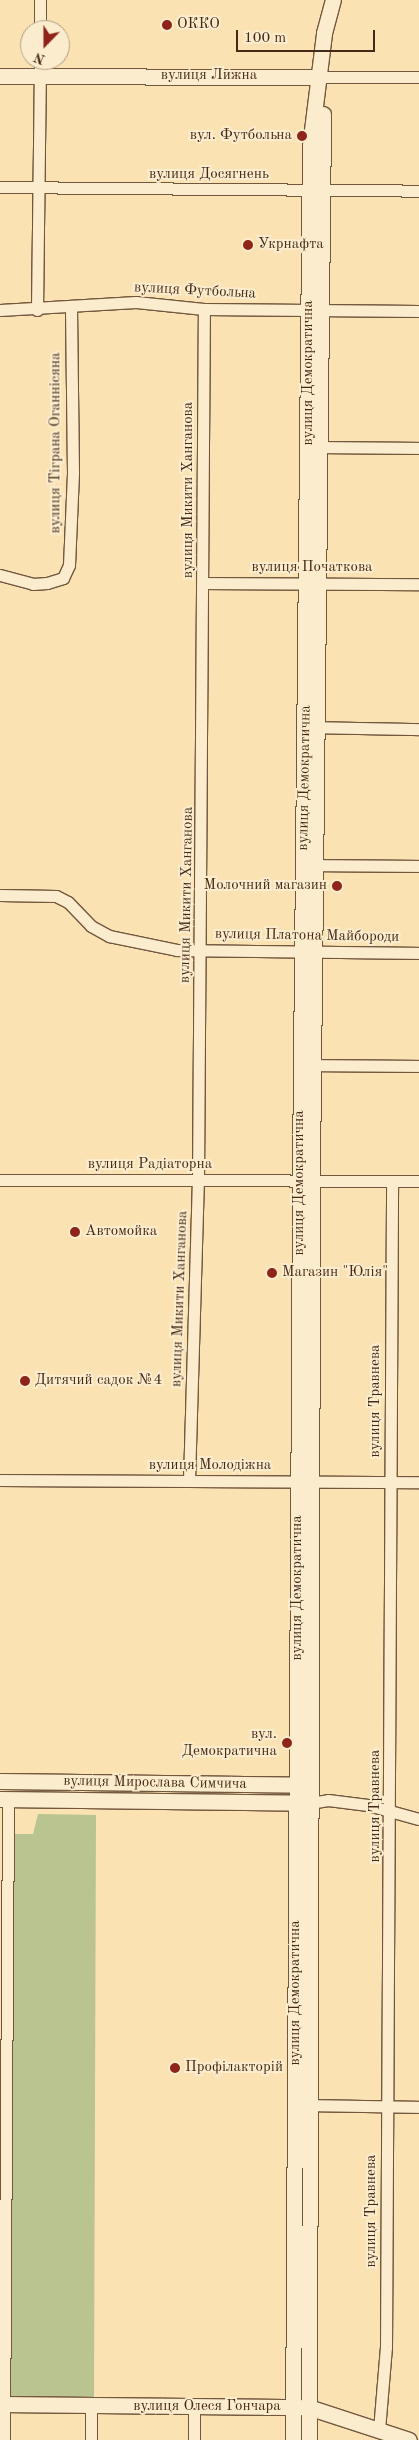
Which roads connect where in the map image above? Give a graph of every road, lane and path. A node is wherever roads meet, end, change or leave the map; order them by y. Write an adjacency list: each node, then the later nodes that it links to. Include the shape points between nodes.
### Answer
1 (40, 0): 3 (street)
2 (333, 0): 7 (street, вулиця Демократична, via 324,33)
3 (40, 20)
4 (40, 70): 6 (street)
5 (0, 76): 6 (street, вулиця Лижна)
6 (40, 77): 7 (street, вулиця Лижна); 10 (street)
7 (320, 77): 8 (street, вулиця Лижна); 11 (street, вулиця Демократична, via 310,146)
8 (419, 77)
9 (0, 187): 10 (street, вулиця Досягнень)
10 (40, 187): 11 (street, вулиця Досягнень); 17 (street)
11 (316, 190): 12 (street, вулиця Досягнень); 14 (street, вулиця Демократична)
12 (419, 191)
13 (71, 307): 15 (street, вулиця Футбольна, via 136,302); 17 (street, вулиця Футбольна); 21 (street, вулиця Тіграна Оганнісяна, via 73,505 69,565 63,578 33,584)
14 (315, 308): 15 (street, вулиця Футбольна); 18 (street, вулиця Футбольна); 19 (street, вулиця Демократична); 22 (street, вулиця Демократична)
15 (204, 309): 23 (street, вулиця Микити Ханганова)
16 (0, 310): 17 (street, вулиця Футбольна)
17 (37, 310)
18 (419, 311)
19 (320, 447): 20 (street); 22 (street, вулиця Демократична)
20 (419, 448)
21 (0, 575)
22 (314, 582): 23 (street, вулиця Початкова); 24 (street, вулиця Початкова); 25 (street, вулиця Демократична)
23 (204, 583): 30 (street, вулиця Микити Ханганова)
24 (419, 584)
25 (312, 727): 26 (street); 27 (street, вулиця Демократична)
26 (419, 729)
27 (310, 865): 28 (street); 31 (street, вулиця Демократична)
28 (419, 866)
29 (0, 895): 30 (street, вулиця Платона Майбороди, via 56,896 68,902 91,926 109,936 177,950)
30 (201, 950): 31 (street, вулиця Платона Майбороди); 36 (street, вулиця Микити Ханганова)
31 (309, 951): 32 (street, вулиця Платона Майбороди); 33 (street, вулиця Демократична)
32 (419, 953)
33 (307, 1065): 34 (street); 38 (street, вулиця Демократична)
34 (419, 1066)
35 (0, 1180): 36 (street, вулиця Радіаторна)
36 (198, 1180): 38 (street, вулиця Радіаторна); 41 (street, вулиця Микити Ханганова)
37 (419, 1181): 39 (street, вулиця Радіаторна)
38 (306, 1182): 39 (street, вулиця Радіаторна); 43 (street, вулиця Демократична)
39 (392, 1182): 42 (street, вулиця Травнева)
40 (0, 1480): 41 (street, вулиця Молодіжна)
41 (189, 1481): 43 (street, вулиця Молодіжна)
42 (390, 1481): 43 (street, вулиця Молодіжна); 44 (street, вулиця Молодіжна); 50 (street, вулиця Травнева)
43 (305, 1482): 46 (street, вулиця Демократична)
44 (419, 1482)
45 (0, 1781): 46 (street, вулиця Мирослава Симчича)
46 (304, 1785): 48 (street); 49 (street, вулиця Демократична)
47 (4, 1800): 49 (street, вулиця Мирослава Симчича); 55 (street)
48 (328, 1800): 49 (street); 50 (street)
49 (303, 1803): 52 (street, вулиця Демократична); 59 (street, вулиця Демократична)
50 (391, 1811): 51 (street); 53 (street, вулиця Травнева)
51 (419, 1819)
52 (309, 2105): 53 (street); 59 (street, вулиця Демократична)
53 (387, 2106): 54 (street); 60 (street, вулиця Травнева, via 386,2347)
54 (419, 2107)
55 (3, 2108): 56 (street)
56 (2, 2404): 57 (street, вулиця Олеся Гончара); 61 (street)
57 (91, 2406): 58 (street, вулиця Олеся Гончара); 62 (street)
58 (194, 2407): 59 (street, вулиця Олеся Гончара); 63 (street)
59 (301, 2407): 60 (street, вулиця Олеся Гончара); 64 (street, вулиця Демократична); 65 (street, вулиця Демократична)
60 (379, 2430): 66 (street, вулиця Олеся Гончара)
61 (4, 2440)
62 (91, 2440)
63 (194, 2440)
64 (293, 2440)
65 (309, 2440)
66 (409, 2440)

